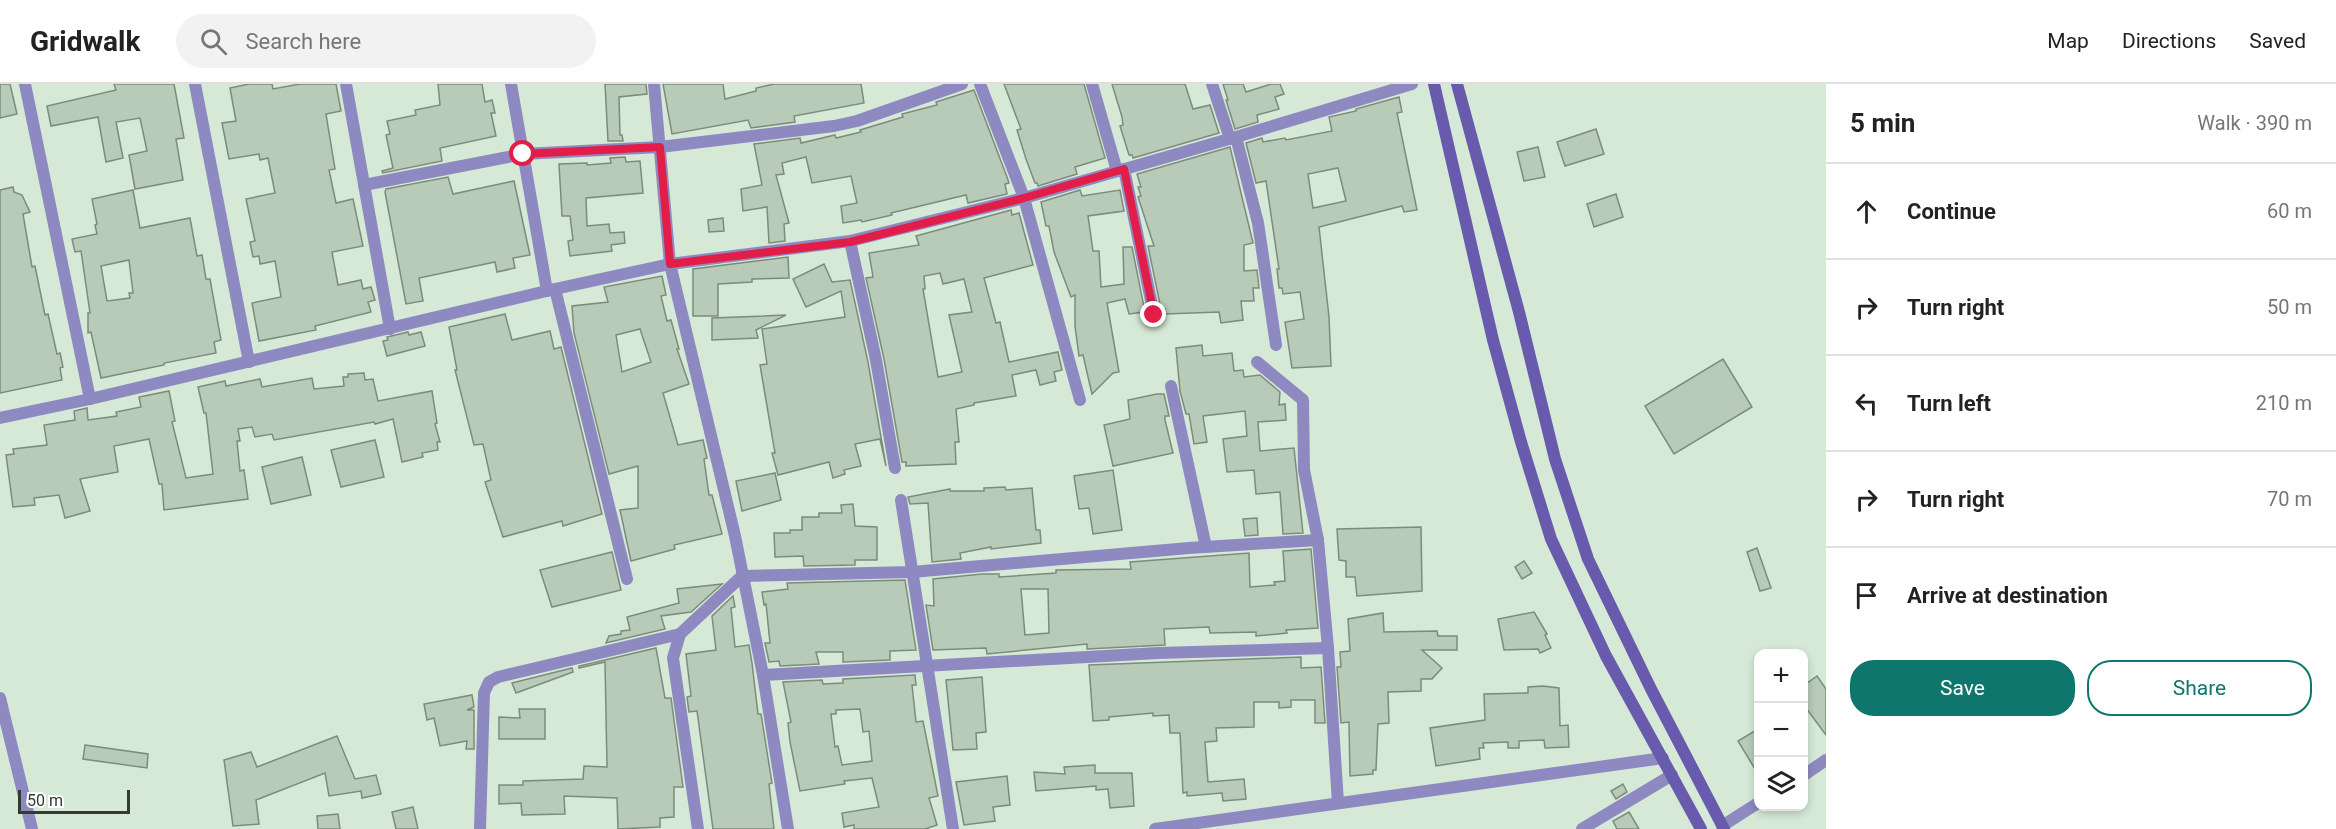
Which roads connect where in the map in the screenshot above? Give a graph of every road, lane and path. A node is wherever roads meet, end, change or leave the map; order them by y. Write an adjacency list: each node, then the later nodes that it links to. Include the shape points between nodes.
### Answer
1 (25, 84): 28 (street)
2 (195, 84): 25 (street)
3 (346, 84): 17 (street)
4 (511, 84): 15 (street)
5 (654, 84): 14 (street)
6 (962, 84): 14 (street, via 857,121)
7 (980, 84): 18 (street)
8 (1092, 84): 16 (street)
9 (1212, 84): 13 (street)
10 (1412, 84): 13 (street)
11 (1434, 84): 43 (main road, via 1494,340 1551,539 1606,656)
12 (1457, 84): 49 (main road, via 1555,459 1588,559)
13 (1233, 138): 16 (street); 24 (street, via 1258,223)
14 (660, 147): 15 (street); 20 (street)
15 (523, 154): 17 (street); 21 (street)
16 (1121, 170): 18 (street); 22 (street)
17 (364, 185): 23 (street)
18 (1024, 198): 19 (street); 29 (street)
19 (850, 242): 20 (street); 31 (street)
20 (670, 264): 21 (street); 35 (street)
21 (551, 290): 23 (street); 37 (street)
22 (1154, 315)
23 (390, 328): 25 (street)
24 (1276, 345)
25 (249, 362): 28 (street)
26 (1257, 362): 33 (street, via 1303,400 1304,470)
27 (1171, 386): 34 (street)
28 (90, 399): 30 (street)
29 (1080, 400)
30 (0, 418)
31 (895, 468)
32 (901, 500): 36 (street)
33 (1318, 540): 34 (street); 39 (street)
34 (1206, 547): 36 (street)
35 (741, 571): 36 (street); 38 (street); 41 (street)
36 (912, 572): 40 (street)
37 (627, 579)
38 (680, 634): 51 (street, via 489,682 484,693); 52 (street, via 673,658)
39 (1328, 648): 40 (street); 47 (street)
40 (927, 665): 41 (street); 54 (street)
41 (763, 675): 53 (street)
42 (0, 698): 50 (street)
43 (1663, 758): 46 (main road); 47 (street)
44 (1826, 760): 45 (street)
45 (1808, 772)
46 (1672, 775): 56 (street); 57 (main road)
47 (1338, 803): 55 (street)
48 (1754, 806): 49 (street)
49 (1723, 828)
50 (32, 829)
51 (480, 829)
52 (698, 829)
53 (788, 829)
54 (953, 829)
55 (1156, 829)
56 (1582, 829)
57 (1701, 829)

